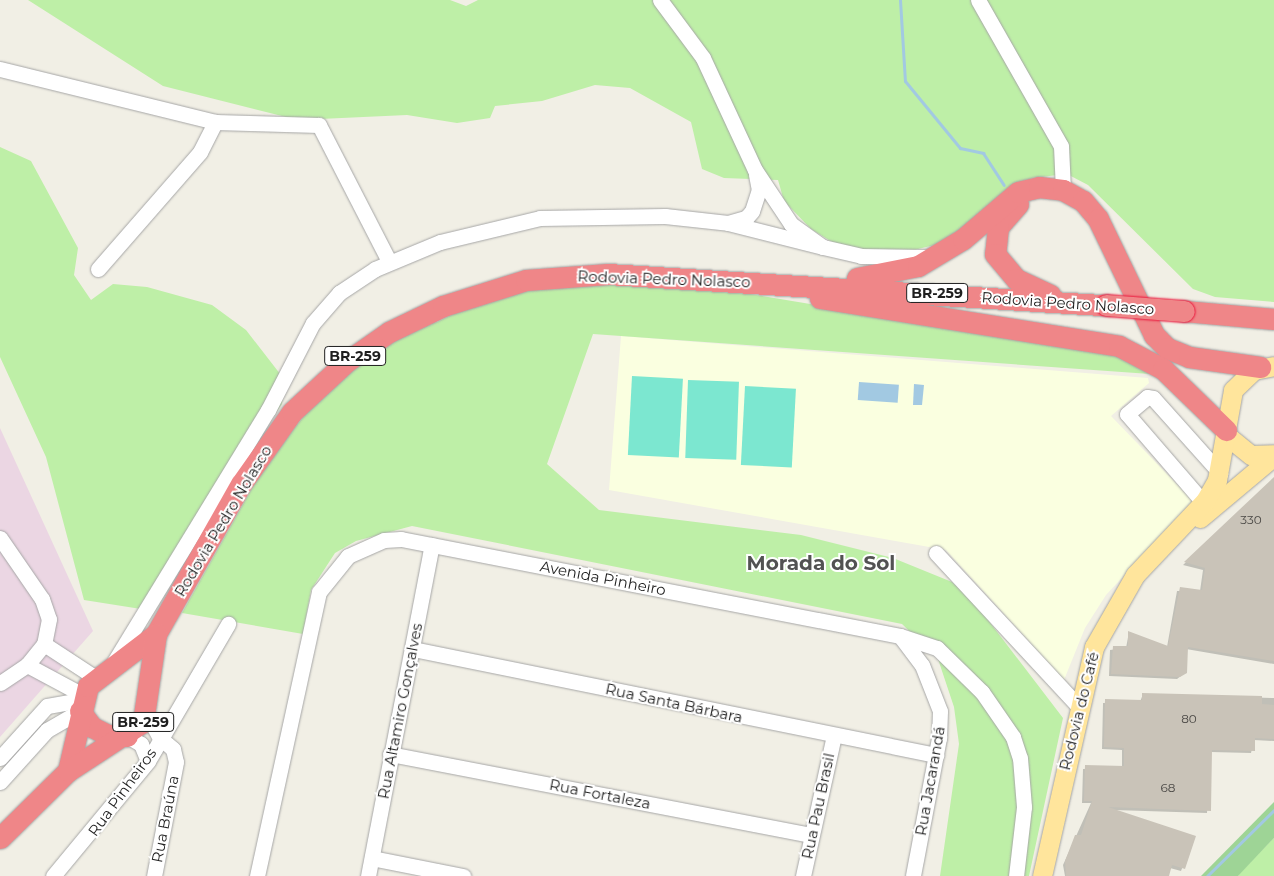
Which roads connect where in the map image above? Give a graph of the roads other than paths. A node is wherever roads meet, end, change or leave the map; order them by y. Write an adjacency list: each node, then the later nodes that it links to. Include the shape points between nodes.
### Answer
1 (660, 0): 5 (street, via 704,58)
2 (978, 0): 6 (street, via 1061,146)
3 (0, 69): 4 (street)
4 (215, 122): 10 (street, via 319,124); 11 (street, via 200,152)
5 (755, 170): 7 (street, via 759,190 752,210 746,218); 8 (street, via 791,224)
6 (1063, 190): 9 (highway, via 1040,187 1018,192); 16 (highway, via 1083,201 1098,220 1150,326 1167,348 1189,357)
7 (728, 223): 8 (street); 10 (street, via 665,216 540,218 440,242)
8 (823, 247): 9 (street, via 861,256)
9 (934, 256): 13 (highway, via 902,272)
10 (390, 261): 32 (street, via 339,293 313,323 268,410)
11 (98, 269)
12 (682, 277): 13 (highway, Rodovia Pedro Nolasco / BR-259); 17 (highway, via 1086,337 1119,346); 27 (highway, Rodovia Pedro Nolasco / BR-259, via 608,274 526,280 464,297 389,332 346,362 288,418 242,484)
13 (807, 285): 14 (highway, Rodovia Pedro Nolasco / BR-259)
14 (1067, 302): 15 (highway, Rodovia Pedro Nolasco / BR-259, bridge); 17 (highway, via 1016,278 995,254 998,227 1026,199 1055,196 1073,206 1090,224)
15 (1274, 319)
16 (1267, 367): 18 (main road, Rodovia do Café, via 1233,390)
17 (1163, 369): 18 (highway)
18 (1226, 433): 19 (main road, via 1251,455); 20 (main road, Rodovia do Café)
19 (1274, 455): 23 (main road, Rodovia do Café)
20 (1220, 473): 21 (main road, Rodovia do Café); 21 (street, via 1153,398 1147,397 1127,414)
21 (1203, 502): 23 (main road, Rodovia do Café)
22 (0, 538): 29 (street, via 47,609 49,631)
23 (1171, 539): 36 (main road, Rodovia do Café, via 1135,575 1113,609 1088,662)
24 (432, 545): 28 (street, Avenida Pinheiro); 30 (street, Rua Altamiro Gonçalves); 52 (street, Avenida Pinheiro, via 384,540 348,556 324,581 316,602)
25 (936, 553): 36 (street)
26 (228, 624): 40 (street, Rua Pinheiros)
27 (156, 634): 32 (highway, Rodovia Pedro Nolasco / BR-259); 34 (highway, Rodovia Pedro Nolasco / BR-259)
28 (900, 636): 42 (street, Rua Jacarandá, via 922,665 936,698 940,725); 57 (street, Avenida Pinheiro, via 937,648 958,665 1013,737 1020,758 1024,807)
29 (44, 644): 31 (street); 32 (street)
30 (413, 649): 38 (street, Rua Santa Bárbara); 41 (street, Rua Altamiro Gonçalves)
31 (27, 665): 33 (street); 35 (street)
32 (103, 674): 34 (highway, via 128,668); 35 (highway, Rodovia Pedro Nolasco / BR-259)
33 (0, 684)
34 (148, 689): 37 (highway, Rodovia Pedro Nolasco / BR-259)
35 (82, 702): 39 (highway, via 92,728 108,736); 43 (street, via 47,706); 45 (highway, Rodovia Pedro Nolasco / BR-259); 46 (street, via 48,730)
36 (1078, 706): 58 (main road, Rodovia do Café)
37 (146, 712): 39 (highway, BR-259, via 143,722); 40 (street, Rua Braúna)
38 (834, 735): 42 (street, Rua Santa Bárbara); 47 (street, Rua Pau Brasil)
39 (127, 736): 44 (street, via 141,744); 45 (highway, BR-259)
40 (160, 738): 44 (street, Rua Pinheiros); 51 (street, Rua Braúna, via 173,749 176,762)
41 (390, 754): 47 (street, Rua Fortaleza); 49 (street, Rua Altamiro Gonçalves)
42 (936, 755): 56 (street, Rua Jacarandá)
43 (0, 758)
44 (148, 761): 50 (street, Rua Pinheiros)
45 (68, 772): 48 (highway, BR-259)
46 (0, 782)
47 (810, 835): 55 (street, Rua Pau Brasil)
48 (0, 838)
49 (372, 858): 53 (street, Rua Altamiro Gonçalves); 54 (street)
50 (53, 876)
51 (154, 876)
52 (257, 876)
53 (368, 876)
54 (463, 876)
55 (804, 876)
56 (913, 876)
57 (1016, 876)
58 (1042, 876)

